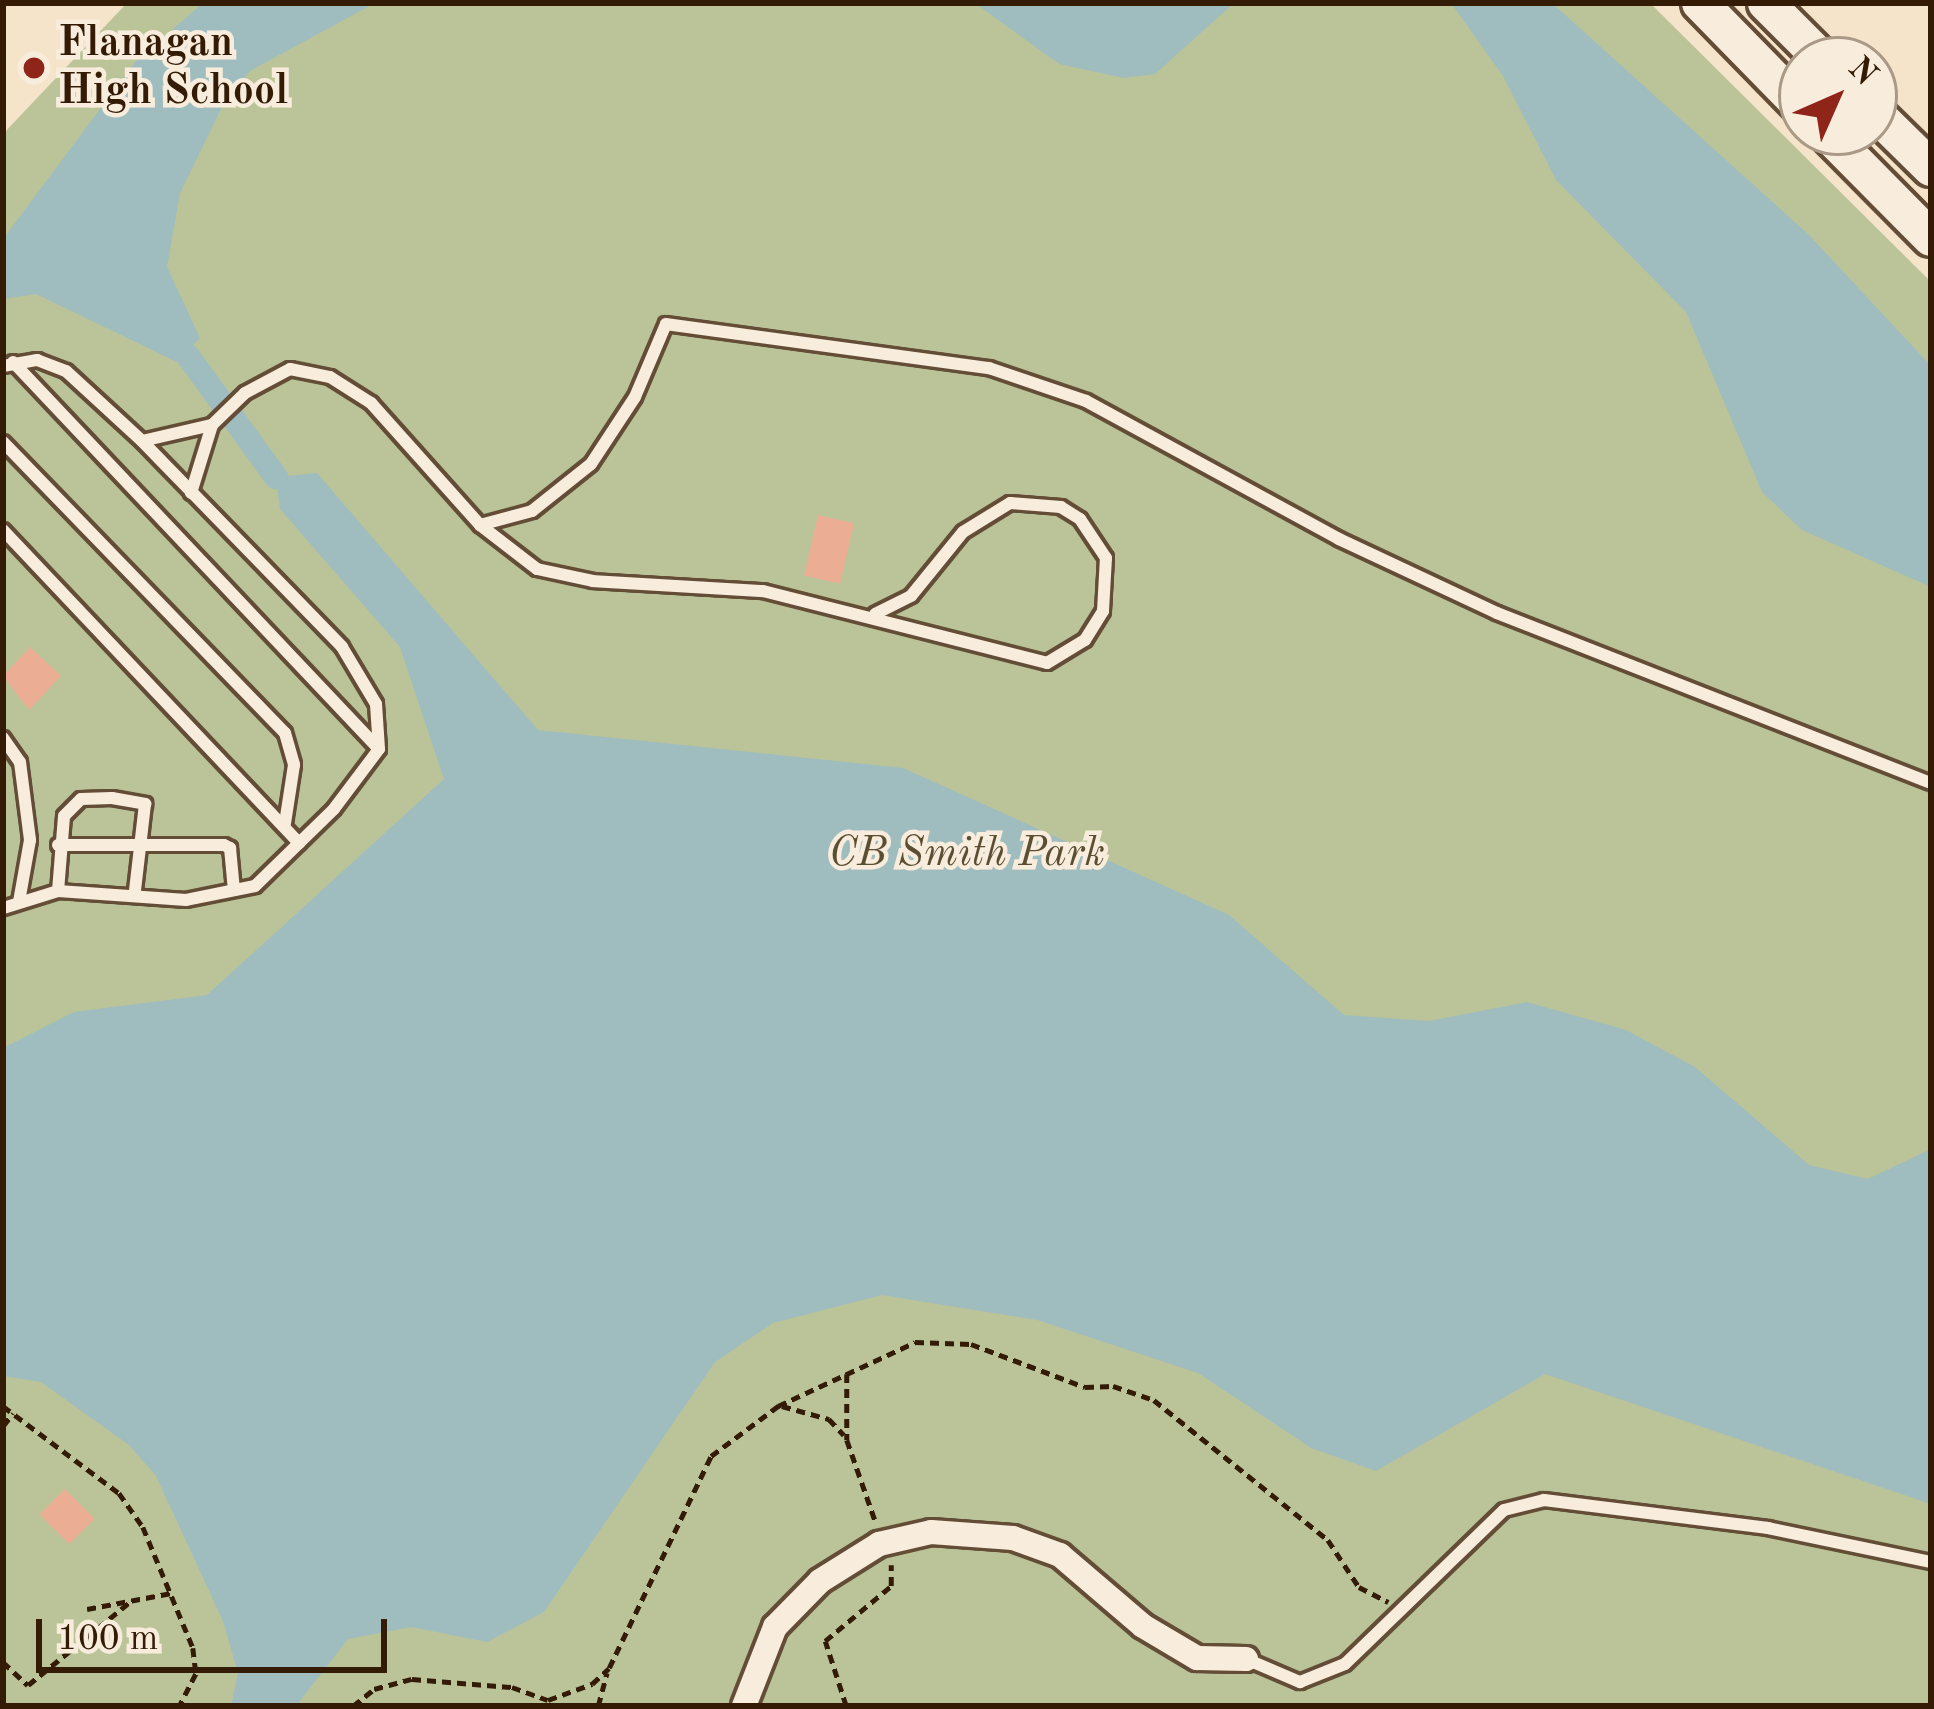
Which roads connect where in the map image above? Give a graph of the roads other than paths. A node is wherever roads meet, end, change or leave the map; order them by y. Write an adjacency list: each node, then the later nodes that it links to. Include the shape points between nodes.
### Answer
1 (1700, 3): 4 (street)
2 (1766, 3): 3 (street)
3 (1798, 36)
4 (1778, 83)
5 (1898, 136): 7 (street)
6 (1850, 156): 8 (street)
7 (1931, 168)
8 (1931, 238)
9 (8, 364): 11 (lane, via 67,370); 18 (lane)
10 (212, 424): 11 (lane); 13 (lane); 14 (lane, via 245,392 290,369 330,377 371,403)
11 (142, 441): 13 (lane)
12 (3, 442): 20 (lane, via 285,733 294,765)
13 (191, 493): 18 (lane, via 342,647 376,704)
14 (480, 525): 16 (lane, via 537,569 593,581 763,591); 19 (lane, via 532,511 591,464 635,397 666,324 988,368 1086,400 1339,539 1497,613)
15 (3, 530): 20 (lane)
16 (875, 614): 16 (lane, via 898,628 1047,662 1085,640 1103,610 1106,558 1080,519 1061,507 1010,503 963,532 911,596)
17 (3, 738): 27 (lane, via 20,762 30,840)
18 (379, 749): 21 (lane)
19 (1931, 783)
20 (286, 823): 21 (lane)
21 (299, 843): 24 (lane, via 255,886)
22 (58, 844): 23 (lane); 23 (lane, via 64,816 81,799 112,798 145,804); 25 (lane)
23 (142, 847): 24 (lane, via 184,840 230,848); 26 (lane)
24 (234, 890): 26 (lane, via 187,900)
25 (58, 891): 26 (lane); 27 (lane)
26 (135, 891)
27 (19, 902): 28 (lane)
28 (3, 908)
29 (1931, 1562): 30 (lane, via 1768,1528 1544,1500 1504,1510 1345,1664 1300,1682)
30 (1246, 1659): 31 (street, via 1197,1658 1144,1626 1060,1555 1013,1538 931,1532 879,1544 820,1581 775,1627)
31 (744, 1706)

